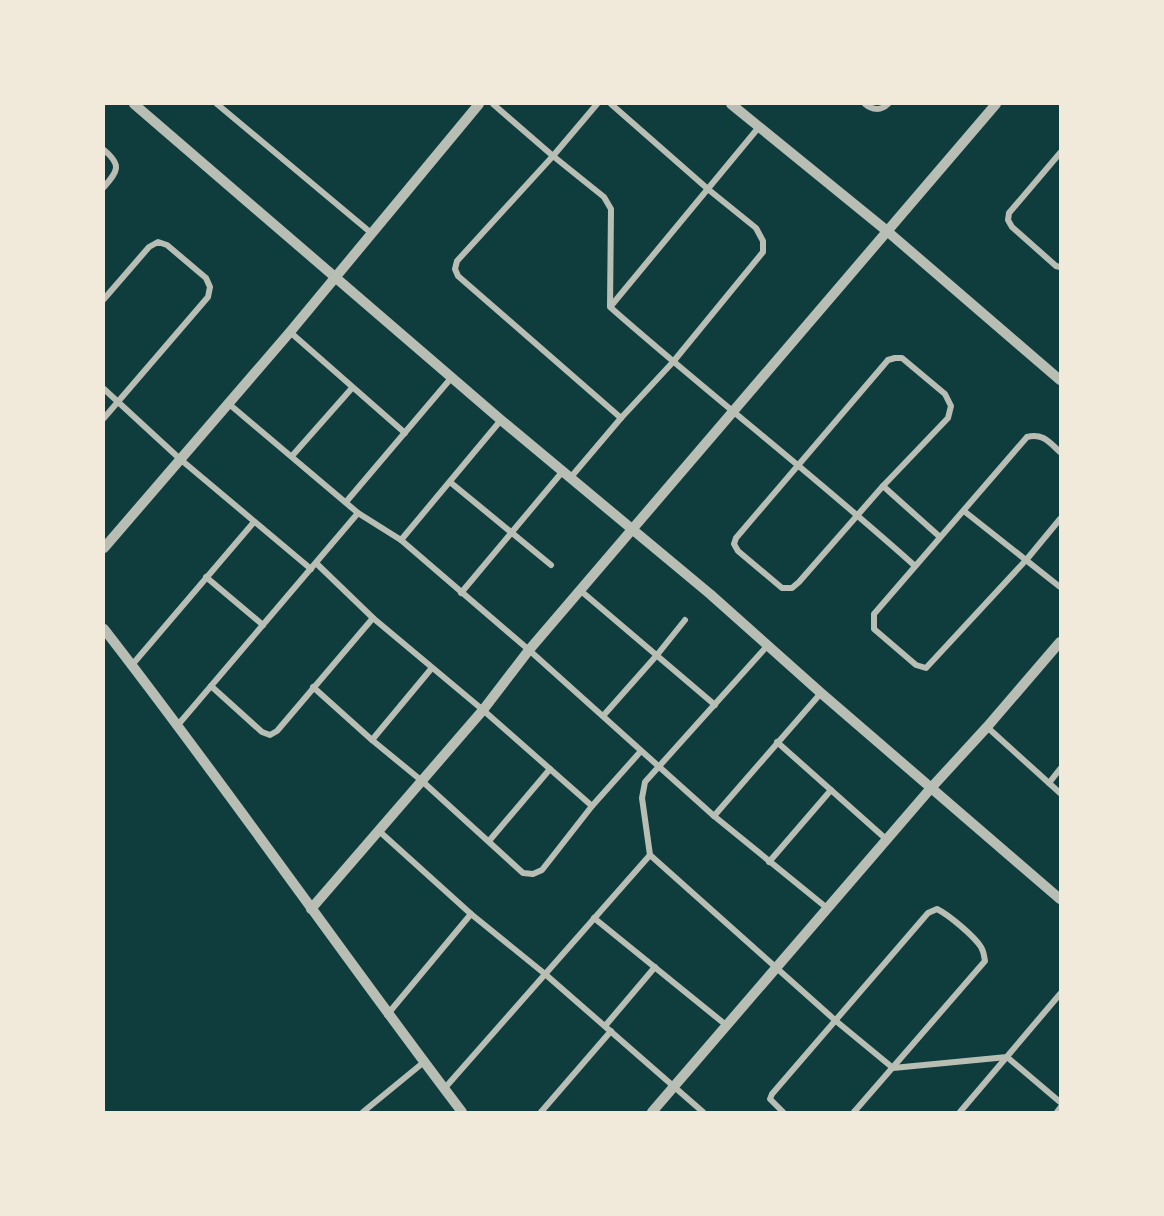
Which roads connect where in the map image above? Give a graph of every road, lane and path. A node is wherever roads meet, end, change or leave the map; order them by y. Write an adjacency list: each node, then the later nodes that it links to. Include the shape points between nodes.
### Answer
1 (134, 104): 20 (street)
2 (217, 104): 18 (street)
3 (479, 104): 18 (street)
4 (493, 104): 14 (street)
5 (597, 104): 14 (street)
6 (612, 104): 16 (street)
7 (731, 104): 11 (street)
8 (865, 104): 9 (street, via 878,109)
9 (888, 104)
10 (996, 104): 17 (street)
11 (759, 127): 16 (street); 17 (street)
12 (104, 150): 15 (street, via 116,165 116,173)
13 (1060, 153): 19 (street, via 1009,213 1008,220)
14 (553, 156): 22 (street, via 609,203); 33 (street, via 457,261 455,269)
15 (104, 187)
16 (709, 190): 22 (street); 24 (street, via 756,228 763,241 763,252)
17 (888, 231): 26 (street); 31 (street)
18 (370, 232): 20 (street)
19 (1060, 267)
20 (334, 277): 23 (street); 25 (street)
21 (104, 300): 29 (street, via 149,247 158,242 206,278 210,287 208,297)
22 (610, 307): 24 (street)
23 (290, 332): 27 (street); 30 (street)
24 (673, 362): 31 (street); 33 (street)
25 (453, 376): 34 (street); 35 (street)
26 (1060, 380)
27 (352, 388): 35 (street); 37 (street)
28 (104, 389): 29 (street)
29 (118, 401): 32 (street); 38 (street)
30 (229, 404): 37 (street); 38 (street)
31 (732, 413): 39 (street); 49 (street)
32 (104, 418)
33 (621, 418): 40 (street)
34 (501, 420): 40 (street); 41 (street)
35 (405, 433): 43 (street)
36 (1060, 452): 44 (street, via 1044,437 1027,437)
37 (292, 456): 43 (street)
38 (180, 459): 48 (street); 53 (street)
39 (798, 465): 42 (street, via 888,360 902,358 945,394 951,406 948,418); 46 (street); 46 (street, via 734,544 764,573 782,588 792,588)
40 (567, 474): 49 (street); 50 (street)
41 (450, 482): 50 (street); 52 (street)
42 (883, 486): 46 (street); 51 (street)
43 (346, 502): 45 (street)
44 (964, 511): 51 (street); 54 (street)
45 (358, 513): 52 (street); 55 (street)
46 (858, 515): 57 (street)
47 (1060, 519): 54 (street)
48 (254, 522): 58 (street); 59 (street)
49 (634, 529): 61 (street); 68 (street)
50 (512, 533): 56 (street); 62 (street)
51 (940, 537): 57 (street)
52 (401, 540): 62 (street)
53 (104, 548)
54 (1027, 559): 57 (street, via 926,668 915,665 874,629 873,623 874,614); 60 (street)
55 (316, 563): 58 (street); 63 (street)
56 (551, 565)
57 (915, 566)
58 (311, 569): 65 (street)
59 (206, 577): 65 (street); 71 (street)
60 (1060, 587)
61 (581, 591): 69 (street); 70 (street)
62 (461, 593): 69 (street)
63 (373, 618): 72 (street); 74 (street)
64 (685, 620): 70 (street)
65 (263, 625): 73 (street)
66 (104, 629): 71 (street)
67 (1060, 642): 80 (street)
68 (768, 645): 75 (street); 76 (street)
69 (529, 650): 77 (street); 78 (street)
70 (657, 655): 76 (street); 78 (street)
71 (132, 665): 79 (street)
72 (431, 669): 77 (street); 81 (street)
73 (211, 686): 74 (street, via 270,735); 79 (street)
74 (313, 687): 81 (street)
75 (820, 693): 82 (street); 89 (street)
76 (715, 705): 84 (street)
77 (483, 710): 85 (street); 87 (street)
78 (603, 716): 83 (street)
79 (177, 726): 101 (street)
80 (987, 727): 88 (street); 89 (street)
81 (372, 740): 87 (street)
82 (777, 742): 90 (street); 93 (street)
83 (641, 751): 84 (street); 92 (street)
84 (660, 766): 93 (street); 97 (street, via 645,782 642,798)
85 (550, 769): 92 (street); 96 (street)
86 (1060, 769): 88 (street)
87 (422, 781): 94 (street); 96 (street)
88 (1049, 783): 91 (street)
89 (931, 788): 95 (street); 99 (street)
90 (831, 790): 95 (street); 98 (street)
91 (1060, 793)
92 (591, 806): 96 (street, via 542,870 533,874 523,873)
93 (714, 816): 98 (street)
94 (379, 831): 101 (street); 102 (street)
95 (886, 839): 100 (street)
96 (489, 841)
97 (650, 855): 103 (street); 105 (street)
98 (769, 862): 100 (street)
99 (1059, 896)
100 (827, 908): 105 (street)
101 (311, 909): 108 (street)
102 (471, 914): 106 (street); 108 (street)
103 (594, 918): 104 (street); 106 (street)
104 (654, 967): 110 (street); 111 (street)
105 (777, 968): 109 (street); 110 (street)
106 (545, 974): 111 (street); 117 (street)
107 (1060, 994): 113 (street)
108 (387, 1015): 114 (street)
109 (836, 1021): 115 (street); 115 (street, via 928,913 937,909 945,913 980,945 985,961); 125 (street, via 771,1094 772,1104)
110 (726, 1025): 116 (street)
111 (605, 1026): 112 (street)
112 (611, 1031): 116 (street); 122 (street)
113 (1007, 1057): 115 (street); 118 (street); 127 (street)
114 (424, 1062): 117 (street); 120 (street)
115 (893, 1068): 126 (street)
116 (672, 1087): 123 (street); 124 (street)
117 (444, 1089): 121 (street)
118 (1060, 1102)
119 (1060, 1108): 128 (street)
120 (363, 1113)
121 (462, 1113)
122 (541, 1113)
123 (652, 1113)
124 (703, 1113)
125 (783, 1113)
126 (854, 1113)
127 (960, 1113)
128 (1057, 1113)

